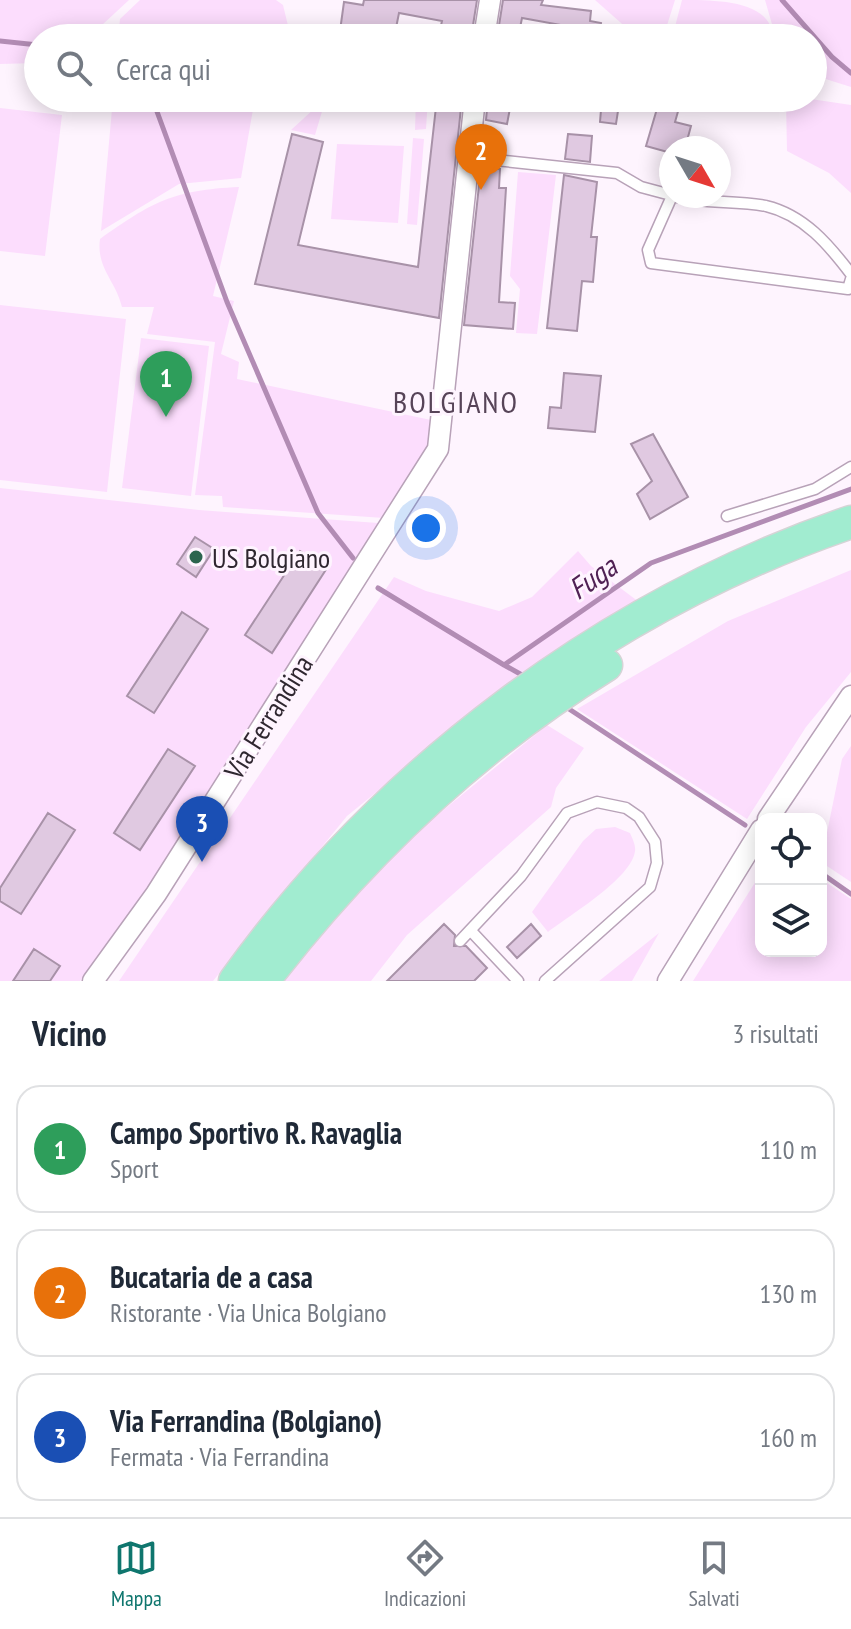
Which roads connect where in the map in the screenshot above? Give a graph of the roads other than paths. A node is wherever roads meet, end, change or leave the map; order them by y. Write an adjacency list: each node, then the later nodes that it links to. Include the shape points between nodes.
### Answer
1 (490, 0): 2 (street)
2 (486, 24)
3 (473, 112): 4 (street)
4 (466, 157): 5 (lane, via 617,173); 18 (street, Via Ferrandina, via 438,449 156,894)
5 (659, 192)
6 (731, 202): 8 (lane, via 793,216 826,242)
7 (667, 208): 8 (lane, via 648,250 651,263)
8 (850, 284)
9 (851, 467): 10 (lane, via 815,489)
10 (727, 516)
11 (851, 522): 19 (main road, via 714,581 634,623 473,731 341,853)
12 (851, 546): 20 (main road, via 662,632 499,740 381,843)
13 (851, 696): 14 (street)
14 (772, 813)
15 (755, 840): 23 (street)
16 (471, 931): 17 (lane); 21 (lane); 22 (lane, via 521,876 567,813 597,802 632,812 655,842 657,863 650,887)
17 (460, 941)
18 (93, 981)
19 (235, 981)
20 (263, 981)
21 (518, 981)
22 (545, 981)
23 (668, 981)

